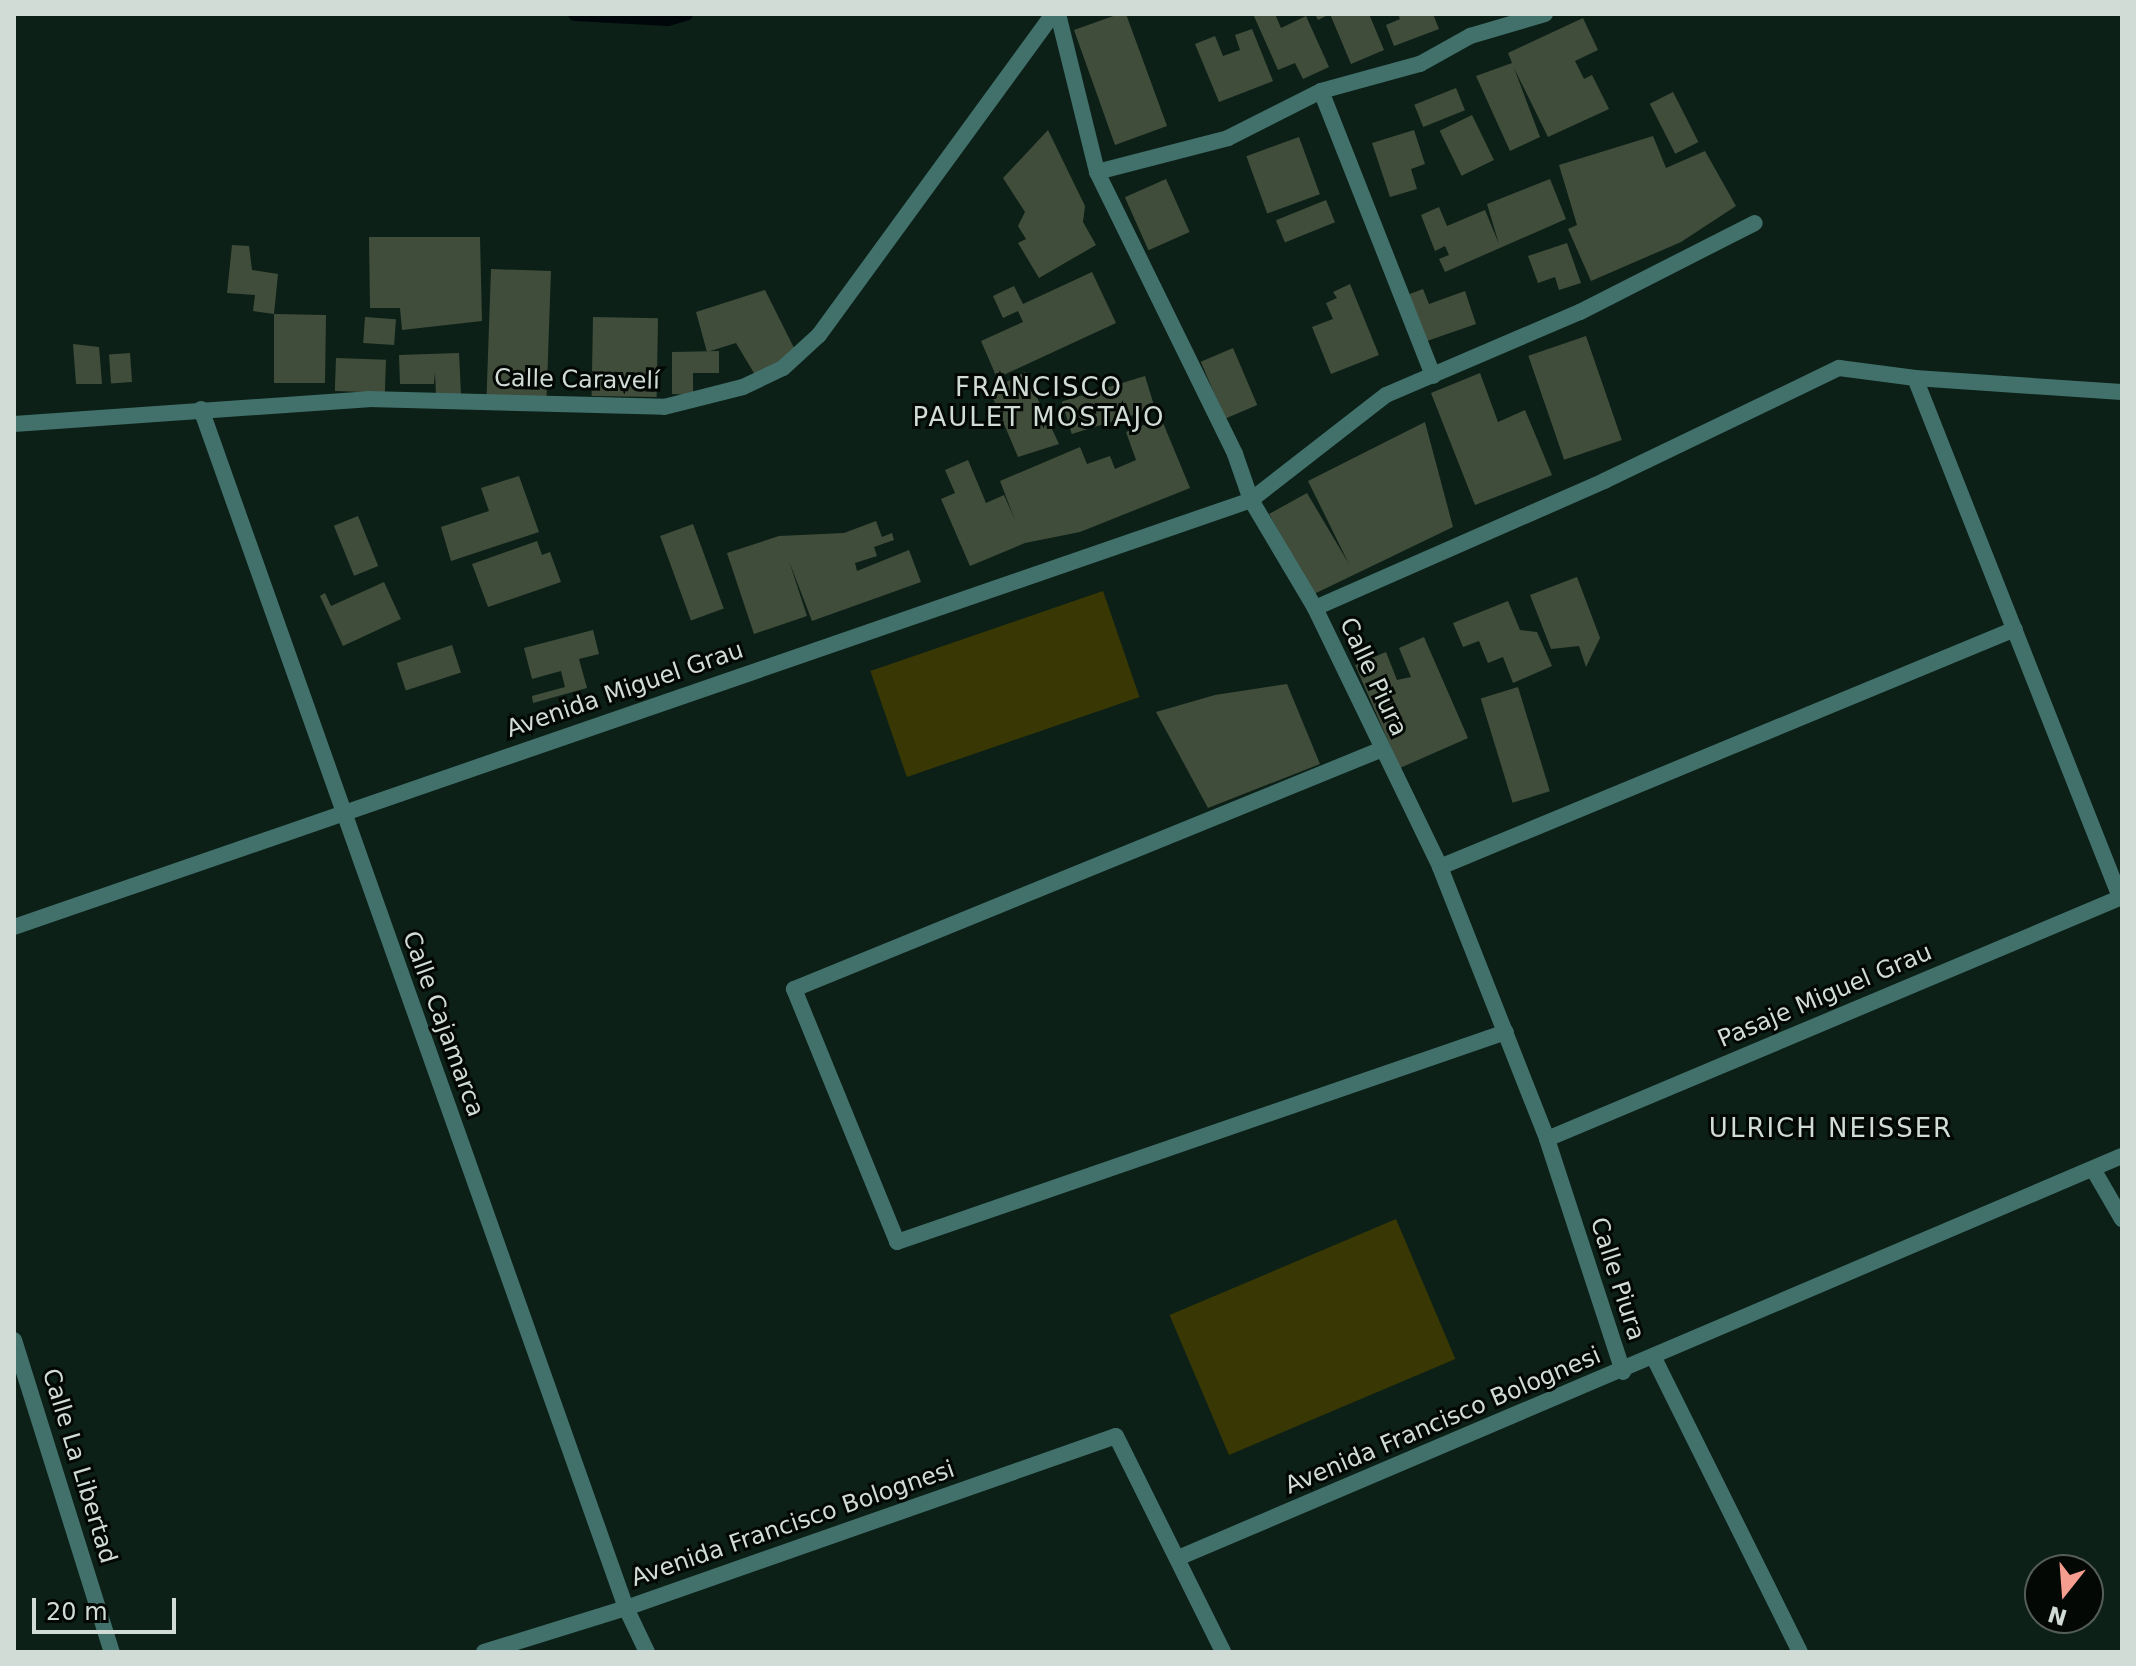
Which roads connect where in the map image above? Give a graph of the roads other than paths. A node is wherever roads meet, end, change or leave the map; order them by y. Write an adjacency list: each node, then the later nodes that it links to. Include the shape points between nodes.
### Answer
1 (1055, 14): 4 (street, Calle Piura); 9 (street, Calle Caravelí, via 819,335 783,368 743,387 664,407 368,399)
2 (1545, 14): 3 (street, via 1470,36 1420,64)
3 (1321, 91): 4 (street, via 1228,138); 6 (street)
4 (1097, 172): 11 (street, Calle Piura, via 1235,454)
5 (1755, 223): 6 (street, Avenida Miguel Grau, via 1580,312)
6 (1433, 376): 11 (street, Avenida Miguel Grau, via 1386,395)
7 (1915, 378): 8 (street); 12 (street, via 1839,368 1604,481); 13 (street)
8 (2122, 392)
9 (201, 409): 10 (street, Calle Caravelí); 15 (street, Calle Cajamarca)
10 (14, 424)
11 (1251, 500): 12 (street, Calle Piura); 15 (street, Avenida Miguel Grau)
12 (1315, 608): 14 (street, Calle Piura)
13 (2015, 629): 16 (street); 17 (street)
14 (1380, 750): 16 (street, Calle Piura); 19 (street, via 794,989 897,1242)
15 (342, 813): 18 (street, Avenida Miguel Grau); 28 (street, Calle Cajamarca)
16 (1440, 867): 19 (street, Calle Piura)
17 (2121, 897): 20 (street, Pasaje Miguel Grau)
18 (14, 927)
19 (1506, 1032): 20 (street, Calle Piura)
20 (1547, 1139): 26 (street, Calle Piura)
21 (2122, 1156): 22 (street, Avenida Francisco Bolognesi)
22 (2093, 1169): 23 (street); 25 (street, Avenida Francisco Bolognesi)
23 (2122, 1219)
24 (14, 1340): 29 (street, Calle La Libertad)
25 (1654, 1358): 26 (street, Avenida Francisco Bolognesi); 33 (street, Calle Piura)
26 (1623, 1372): 27 (street, Avenida Francisco Bolognesi)
27 (1178, 1558): 28 (street, Avenida Francisco Bolognesi, via 1116,1436); 32 (street)
28 (626, 1608): 30 (street, Avenida Francisco Bolognesi); 31 (street, Calle Cajamarca)
29 (112, 1652)
30 (484, 1652)
31 (647, 1652)
32 (1223, 1652)
33 (1800, 1652)

